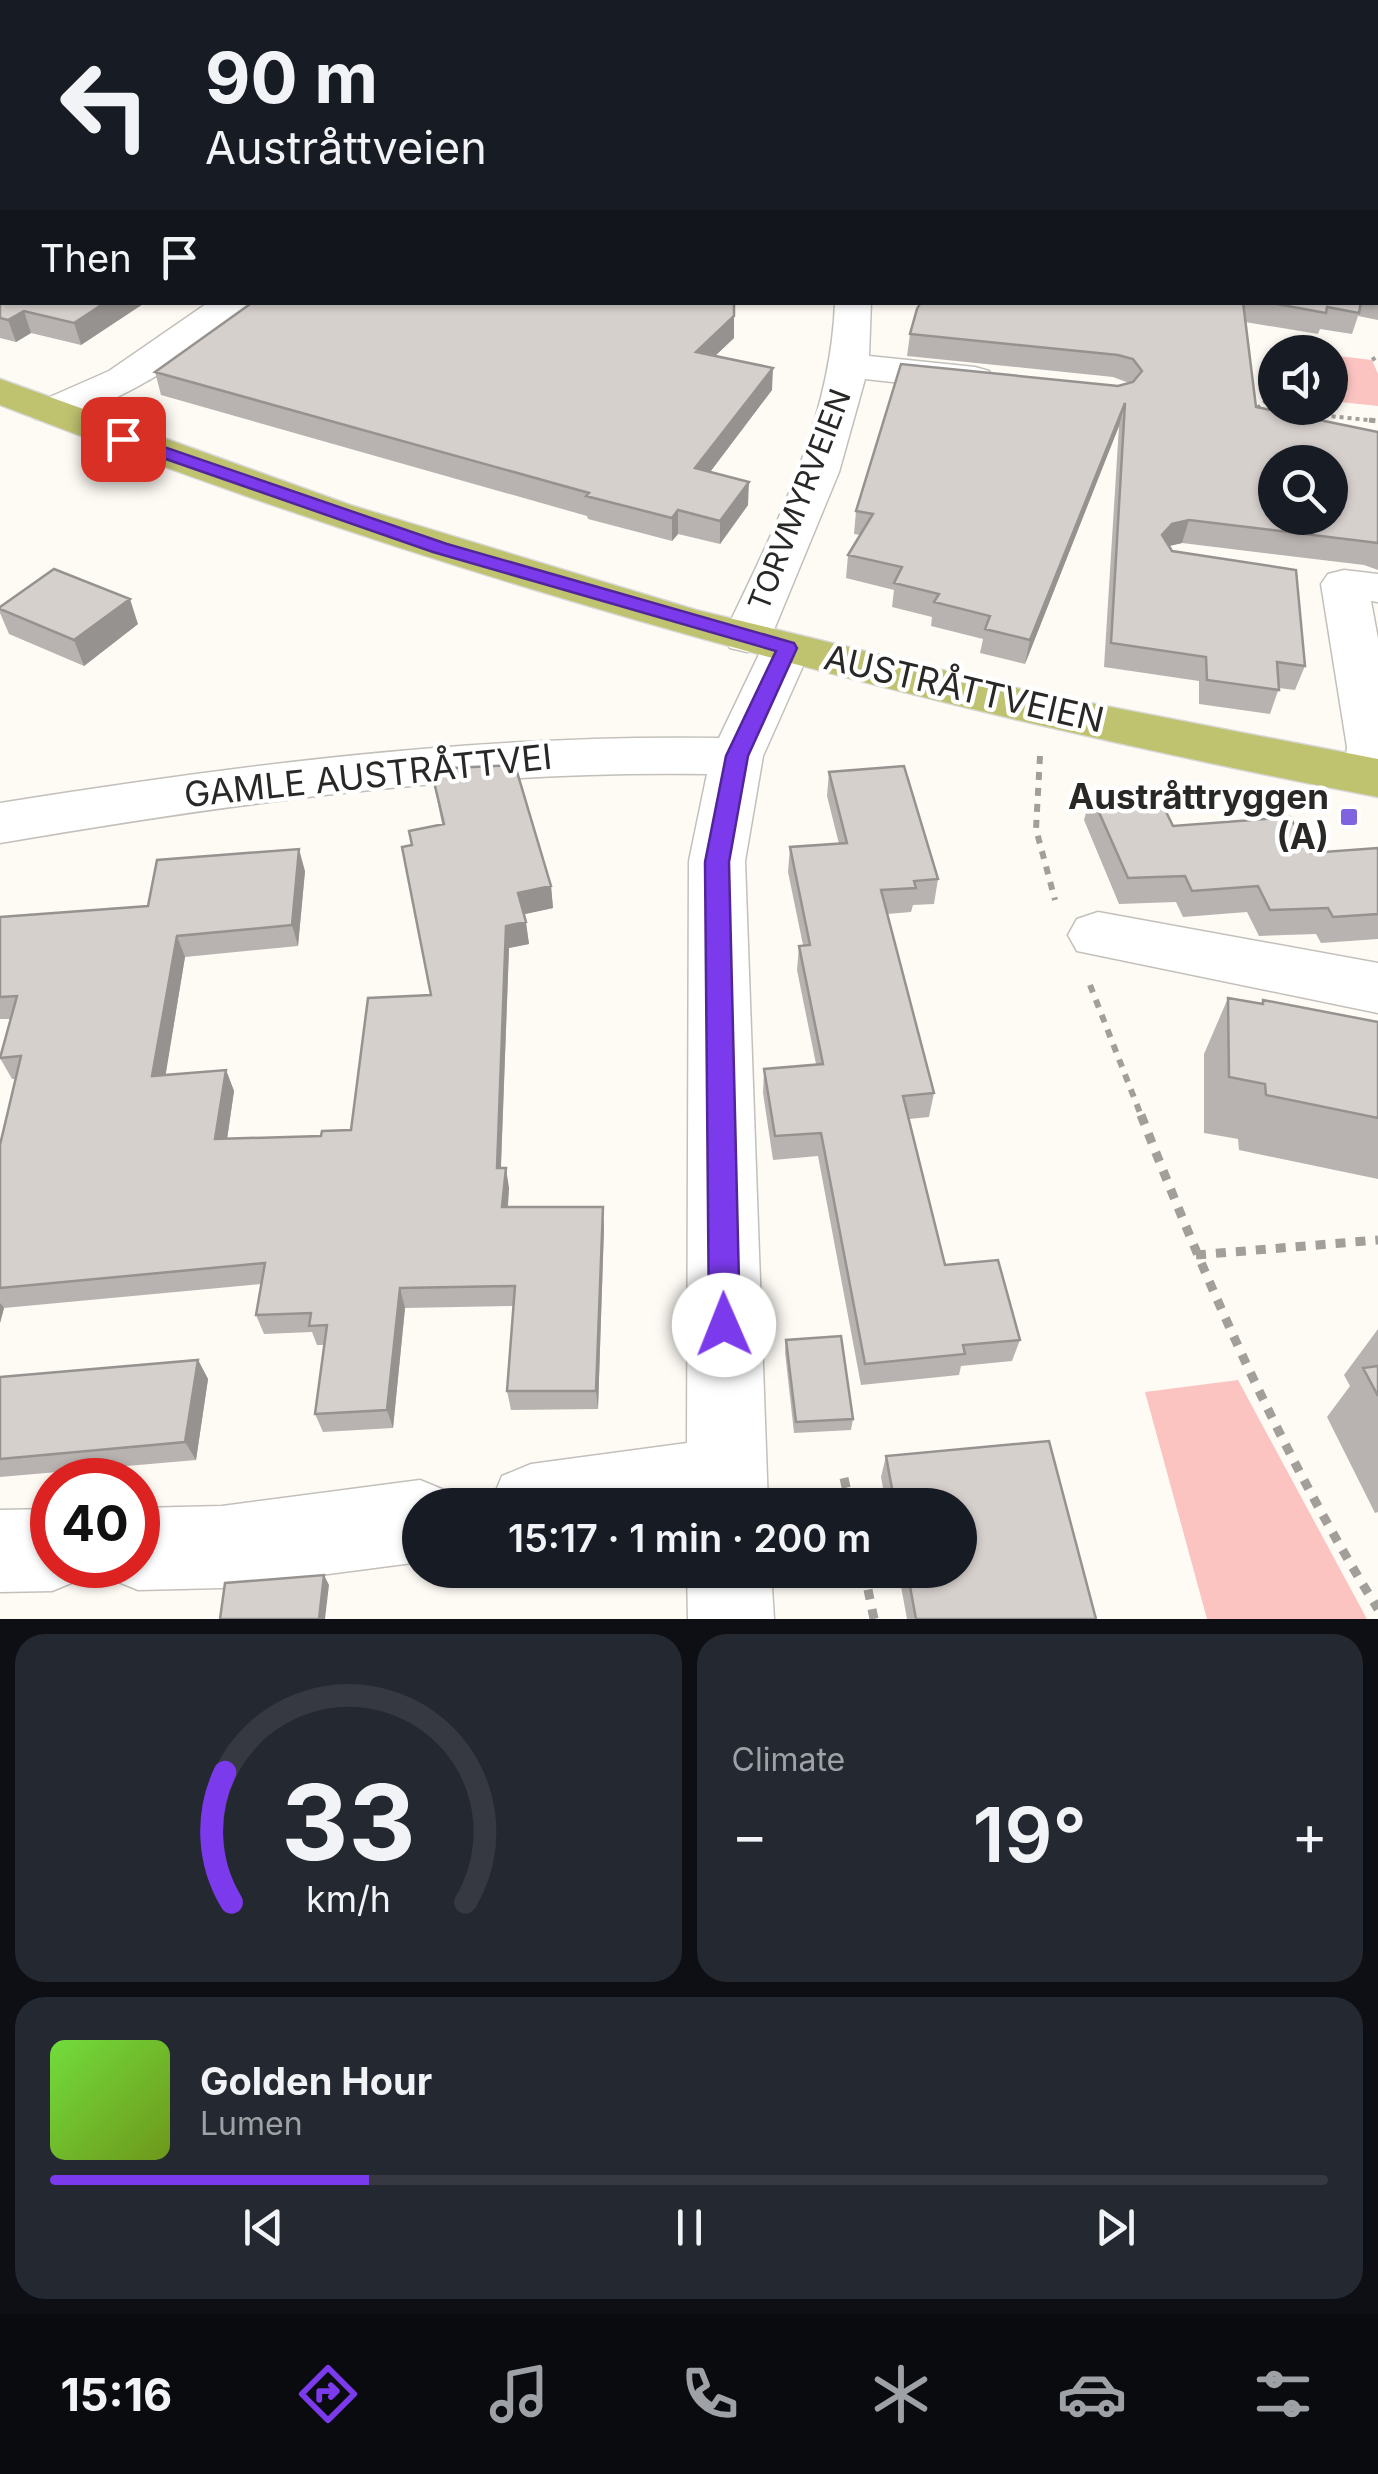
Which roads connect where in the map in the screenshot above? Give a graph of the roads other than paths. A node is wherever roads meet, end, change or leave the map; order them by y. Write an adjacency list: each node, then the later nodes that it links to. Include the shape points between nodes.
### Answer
1 (229, 305): 6 (street, via 123,380)
2 (853, 305): 3 (street, TORVMYRVEIEN)
3 (850, 366): 4 (street); 8 (street, TORVMYRVEIEN)
4 (1019, 383)
5 (0, 391): 6 (main road, AUSTRÅTTVEIEN)
6 (50, 411): 8 (main road, AUSTRÅTTVEIEN, via 440,548)
7 (1343, 584): 10 (street, AUSTRÅTTVEIEN)
8 (767, 643): 9 (street, TORVMYRVEIEN); 10 (main road, AUSTRÅTTVEIEN)
9 (737, 756): 11 (street, GAMLE AUSTRÅTTVEI, via 595,752 462,761); 16 (street, TORVMYRVEIEN, via 716,895)
10 (1375, 777)
11 (0, 823)
12 (1082, 942): 13 (street)
13 (1378, 988)
14 (642, 1488): 15 (street)
15 (699, 1488)
16 (727, 1488)
17 (402, 1523): 18 (street, via 222,1547)
18 (160, 1548)
19 (0, 1550): 20 (street)
20 (30, 1550)
21 (730, 1588): 22 (street)
22 (731, 1619)

